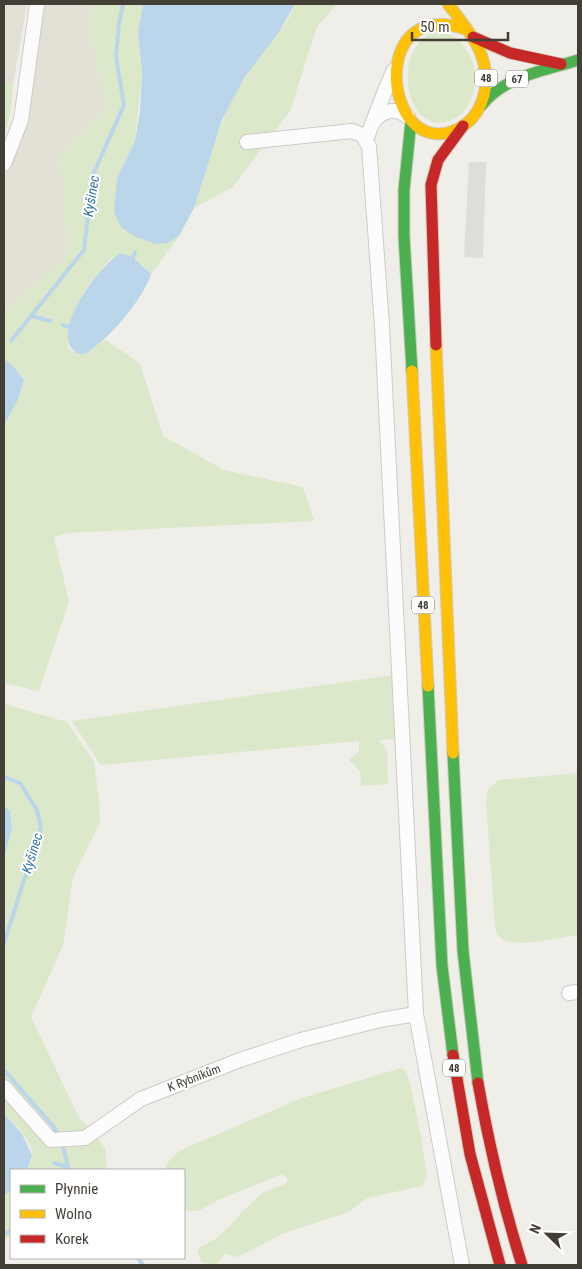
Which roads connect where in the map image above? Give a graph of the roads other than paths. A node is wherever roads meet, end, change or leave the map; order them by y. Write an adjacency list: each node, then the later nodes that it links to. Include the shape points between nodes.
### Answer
1 (37, 4): 13 (street, via 21,120)
2 (448, 4): 3 (main road, 48)
3 (469, 33): 5 (main road, 67, via 510,53); 6 (main road, 48, via 438,20 416,24 401,46); 7 (main road, 48, via 481,52 486,72)
4 (578, 60): 5 (main road, 67)
5 (561, 64): 7 (main road, 67, via 502,85)
6 (396, 65): 8 (main road, 48, via 396,88); 9 (street, via 382,93)
7 (480, 106): 10 (main road, 48)
8 (410, 119): 9 (street, via 400,112 388,111); 10 (main road, via 431,133 447,133); 17 (main road, 48, via 404,236 442,966 453,1065 465,1134)
9 (374, 121): 11 (street)
10 (463, 126): 18 (main road, 48, via 441,150 431,185 440,502 458,866 466,999 477,1081 495,1172)
11 (366, 139): 12 (street, via 352,131); 14 (street, via 382,326)
12 (247, 142)
13 (4, 164)
14 (416, 1014): 15 (street, K Rybníkům, via 301,1040 189,1079 141,1099 85,1138 52,1140); 16 (street)
15 (4, 1087)
16 (462, 1265)
17 (500, 1265)
18 (522, 1265)

